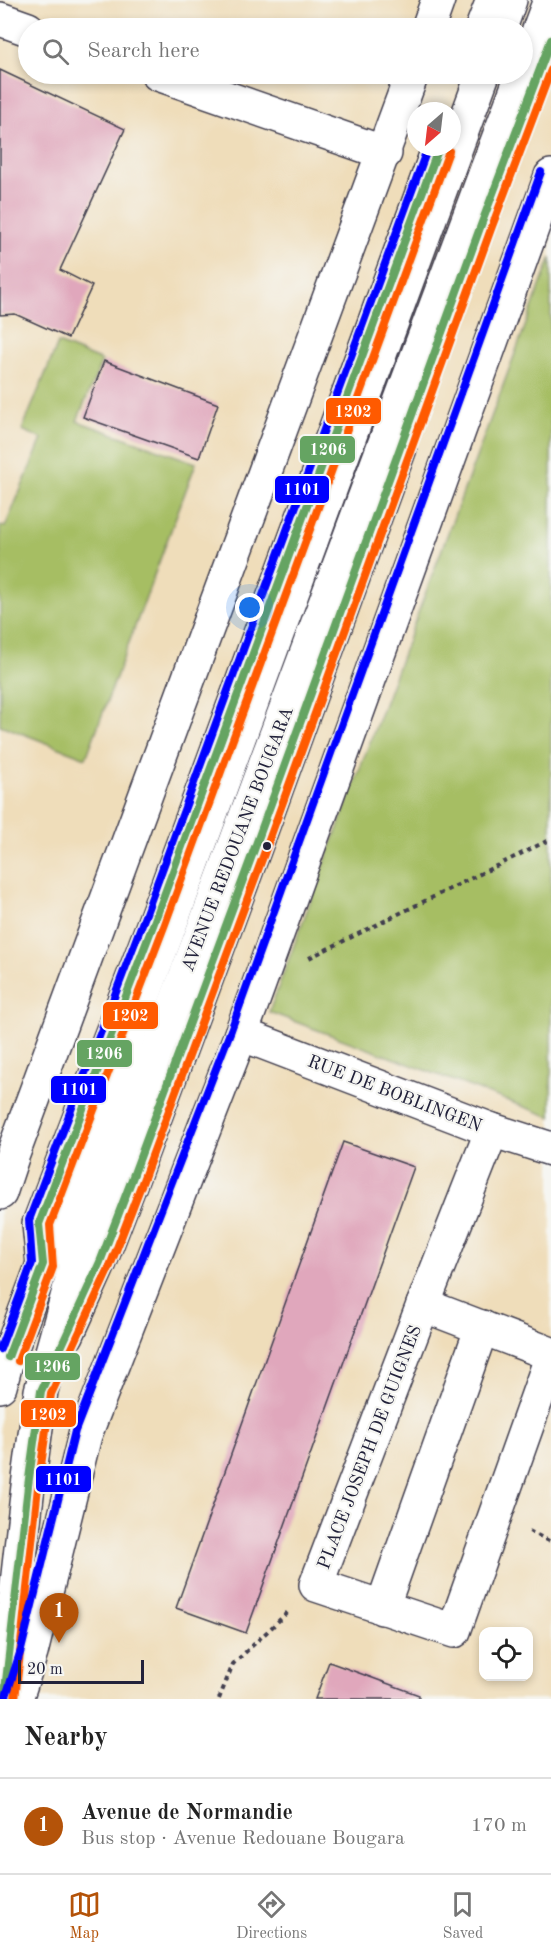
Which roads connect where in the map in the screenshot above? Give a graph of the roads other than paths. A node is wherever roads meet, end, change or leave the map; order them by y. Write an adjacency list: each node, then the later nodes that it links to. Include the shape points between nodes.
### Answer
1 (438, 0): 5 (street)
2 (493, 0): 6 (street)
3 (510, 0): 7 (street)
4 (550, 0): 11 (street, AVENUE REDOUANE BOUGARA)
5 (432, 18)
6 (487, 18)
7 (504, 18)
8 (0, 19): 9 (street)
9 (18, 25)
10 (551, 39): 31 (street, via 132,1179 100,1262)
11 (533, 46)
12 (187, 84): 18 (street)
13 (409, 84): 18 (street)
14 (462, 84): 17 (street)
15 (479, 84): 26 (street, AVENUE REDOUANE BOUGARA)
16 (519, 84): 31 (street, AVENUE REDOUANE BOUGARA, via 77,1262)
17 (455, 102)
18 (385, 153): 24 (street)
19 (436, 156): 26 (street, via 39,1224)
20 (551, 176): 21 (street)
21 (241, 1034): 22 (street, RUE DE BOBLINGEN); 34 (street, via 85,1436)
22 (492, 1130): 23 (street, RUE DE BOBLINGEN); 27 (street, PLACE JOSEPH DE GUIGNES)
23 (551, 1149)
24 (6, 1151): 25 (street)
25 (0, 1193)
26 (43, 1264): 30 (street, AVENUE REDOUANE BOUGARA)
27 (423, 1305): 28 (street, PLACE JOSEPH DE GUIGNES); 32 (street, PLACE JOSEPH DE GUIGNES, via 316,1586)
28 (482, 1327): 29 (street, PLACE JOSEPH DE GUIGNES); 32 (street)
29 (551, 1356): 32 (street, PLACE JOSEPH DE GUIGNES, via 454,1631)
30 (0, 1386)
31 (41, 1391): 33 (street, AVENUE REDOUANE BOUGARA)
32 (382, 1608)
33 (4, 1699)
34 (16, 1699)

